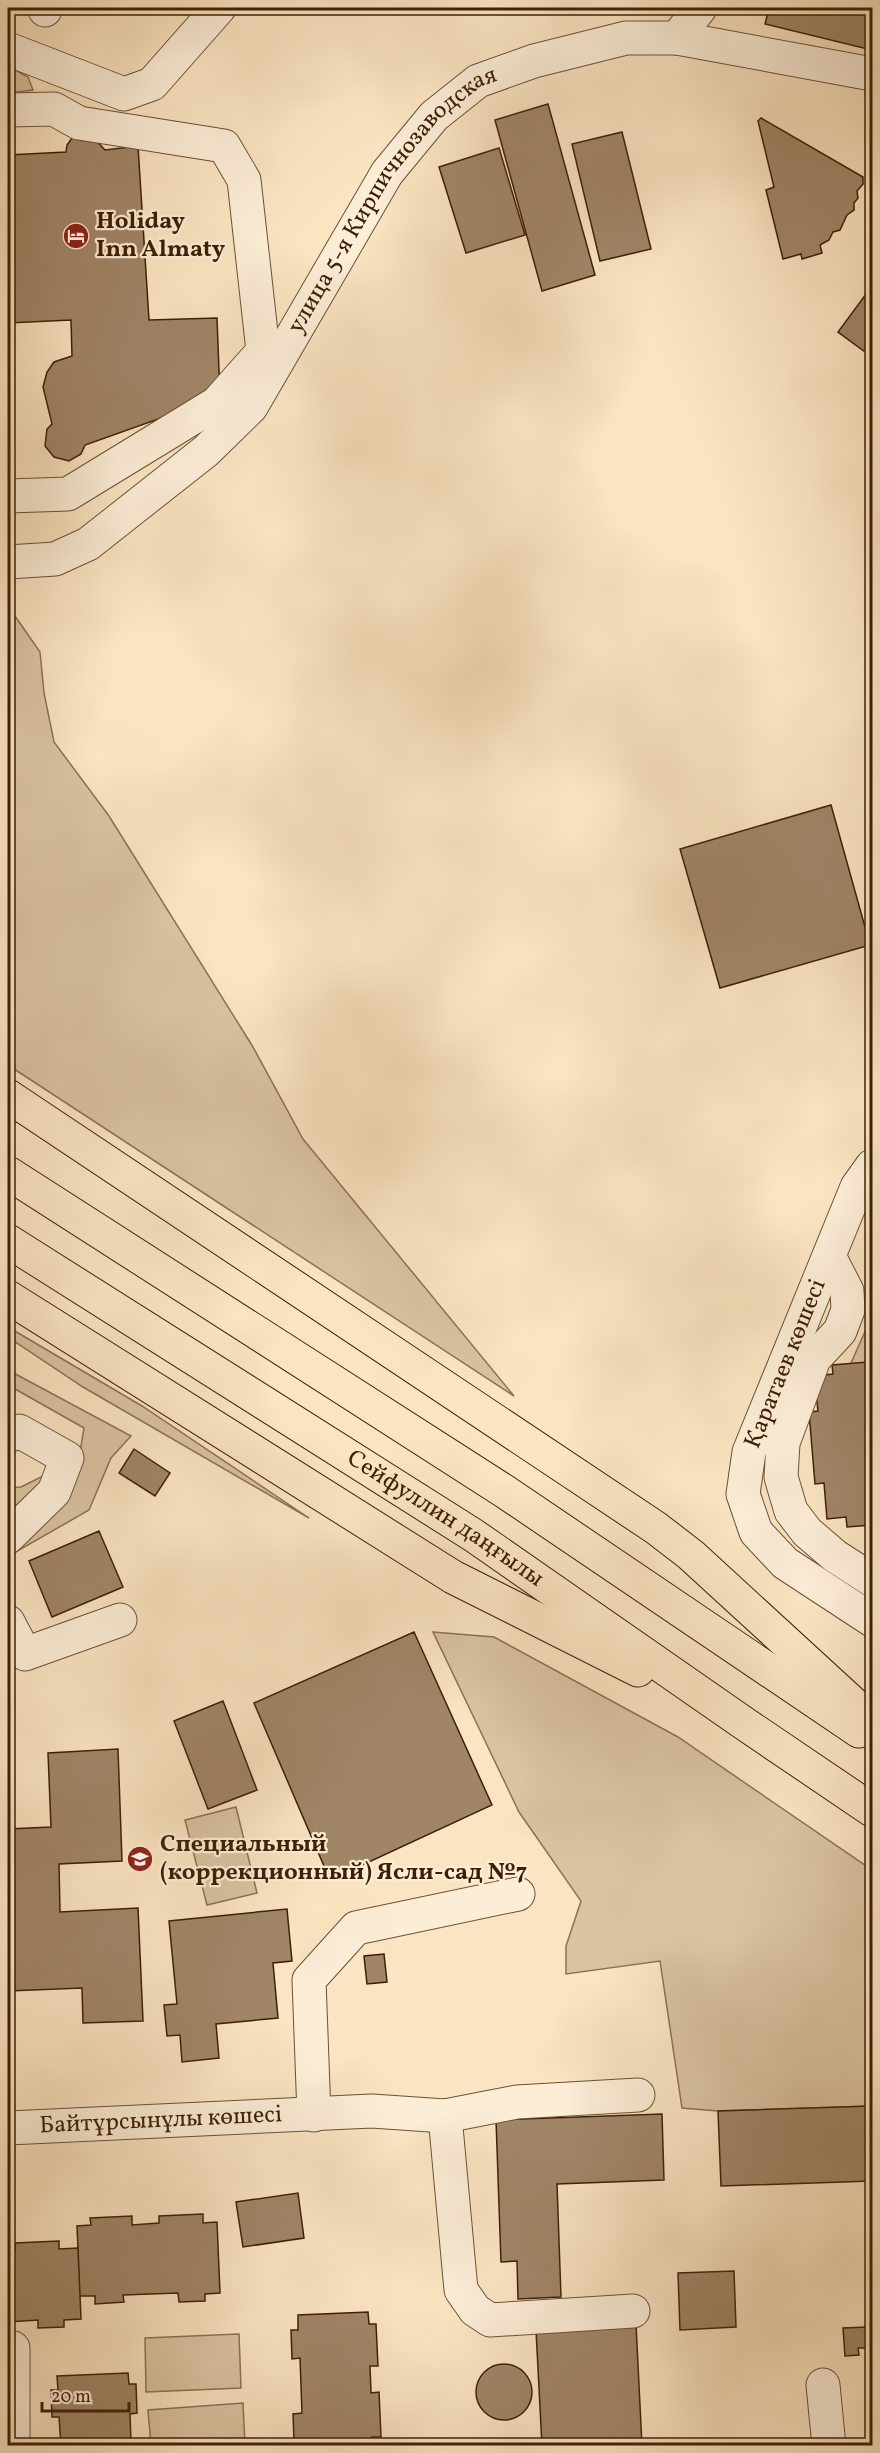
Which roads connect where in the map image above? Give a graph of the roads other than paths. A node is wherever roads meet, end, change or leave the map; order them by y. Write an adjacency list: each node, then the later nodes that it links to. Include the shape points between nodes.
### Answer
1 (219, 8): 4 (street, via 152,84 124,94)
2 (700, 8): 3 (street)
3 (677, 38): 5 (street, улица 5-я Кирпичнозаводская); 8 (street, улица 5-я Кирпичнозаводская, via 626,38 534,60 478,81 434,116 387,174 251,408 206,451 88,544 55,559)
4 (8, 50)
5 (873, 74)
6 (8, 110): 7 (street, via 54,109 80,123 224,146 244,180 263,351 217,403 68,494)
7 (8, 496)
8 (8, 562)
9 (8, 1096): 22 (main road, via 656,1528 691,1555)
10 (873, 1166): 13 (street, Қаратаев көшесі, via 857,1186)
11 (8, 1173): 24 (main road, via 504,1491)
12 (8, 1241): 23 (main road, Сейфуллин даңғылы, via 474,1535)
13 (836, 1269): 14 (street); 18 (street, via 847,1291 848,1310 840,1331 814,1359 783,1443 781,1477 791,1511 807,1532); 20 (street, Қаратаев көшесі, via 749,1452 743,1494 756,1532 785,1563)
14 (873, 1294)
15 (8, 1297): 23 (main road, via 453,1577)
16 (8, 1436): 17 (street, via 19,1431 67,1458 54,1492)
17 (8, 1537)
18 (873, 1580)
19 (120, 1620): 21 (street, via 25,1654)
20 (873, 1620)
21 (8, 1622)
22 (873, 1721)
23 (745, 1724): 25 (main road, Сейфуллин даңғылы)
24 (873, 1741)
25 (873, 1810)
26 (518, 1894): 28 (street, via 356,1929 309,1980)
27 (638, 2095): 29 (street, Байтұрсынұлы көшесі, via 517,2102)
28 (314, 2115): 29 (street, Байтұрсынұлы көшесі, via 372,2111); 30 (street, Байтұрсынұлы көшесі)
29 (445, 2116): 31 (street, via 461,2290 475,2310 490,2320)
30 (8, 2128)
31 (633, 2311)
32 (8, 2348): 34 (street, via 13,2348)
33 (823, 2385): 35 (street)
34 (13, 2445)
35 (829, 2445)

